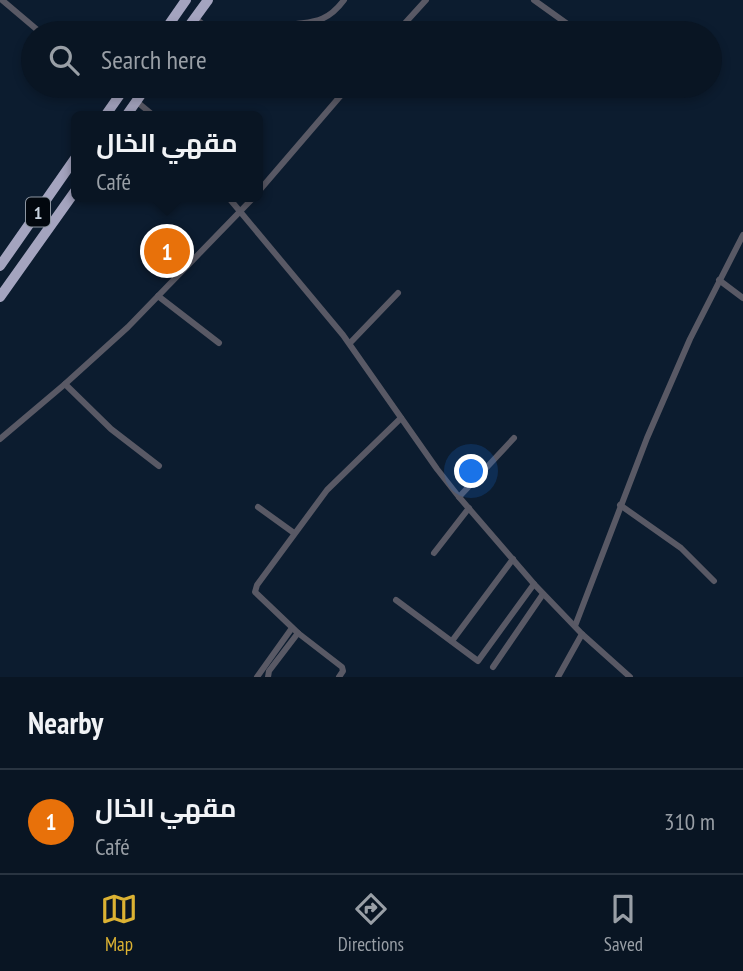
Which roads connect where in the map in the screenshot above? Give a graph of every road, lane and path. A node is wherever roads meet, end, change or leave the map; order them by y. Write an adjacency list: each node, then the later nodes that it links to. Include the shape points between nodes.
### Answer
1 (2, 0): 8 (street)
2 (186, 0): 9 (highway)
3 (208, 0): 7 (highway)
4 (344, 0): 12 (street)
5 (426, 0): 13 (street)
6 (534, 0): 14 (street)
7 (195, 18): 10 (highway); 11 (street)
8 (27, 21)
9 (171, 21)
10 (193, 21)
11 (199, 21)
12 (319, 21)
13 (407, 21)
14 (563, 21)
15 (139, 98): 17 (highway)
16 (339, 98): 21 (street)
17 (136, 102): 18 (highway); 19 (street)
18 (130, 111)
19 (148, 111)
20 (71, 165): 27 (highway, 1)
21 (263, 186)
22 (71, 197): 31 (highway)
23 (234, 202): 25 (street)
24 (250, 202): 25 (street)
25 (242, 211): 30 (street); 34 (street)
26 (743, 235): 28 (street)
27 (0, 266)
28 (719, 280): 32 (street); 41 (street)
29 (398, 293): 34 (street)
30 (158, 296): 33 (street); 35 (street)
31 (0, 297)
32 (743, 298)
33 (219, 343)
34 (350, 343): 36 (street)
35 (65, 384): 38 (street); 39 (street, via 111,429)
36 (401, 418): 40 (street); 44 (street, via 327,490)
37 (514, 438): 40 (street)
38 (0, 439)
39 (159, 466)
40 (459, 497): 43 (street)
41 (620, 505): 47 (street, via 681,548); 51 (street)
42 (258, 508): 44 (street)
43 (469, 508): 45 (street); 46 (street)
44 (294, 533): 52 (street, via 255,592)
45 (434, 553)
46 (513, 559): 48 (street); 55 (street)
47 (714, 580)
48 (534, 584): 49 (street); 55 (street, via 480,661)
49 (543, 594): 51 (street); 56 (street)
50 (396, 600): 55 (street)
51 (575, 626): 54 (street)
52 (292, 628): 53 (street); 57 (street)
53 (298, 633): 58 (street); 59 (street, via 342,667)
54 (582, 634): 60 (street); 61 (street)
55 (452, 640)
56 (492, 667)
57 (257, 677)
58 (268, 677)
59 (339, 677)
60 (558, 677)
61 (630, 677)

